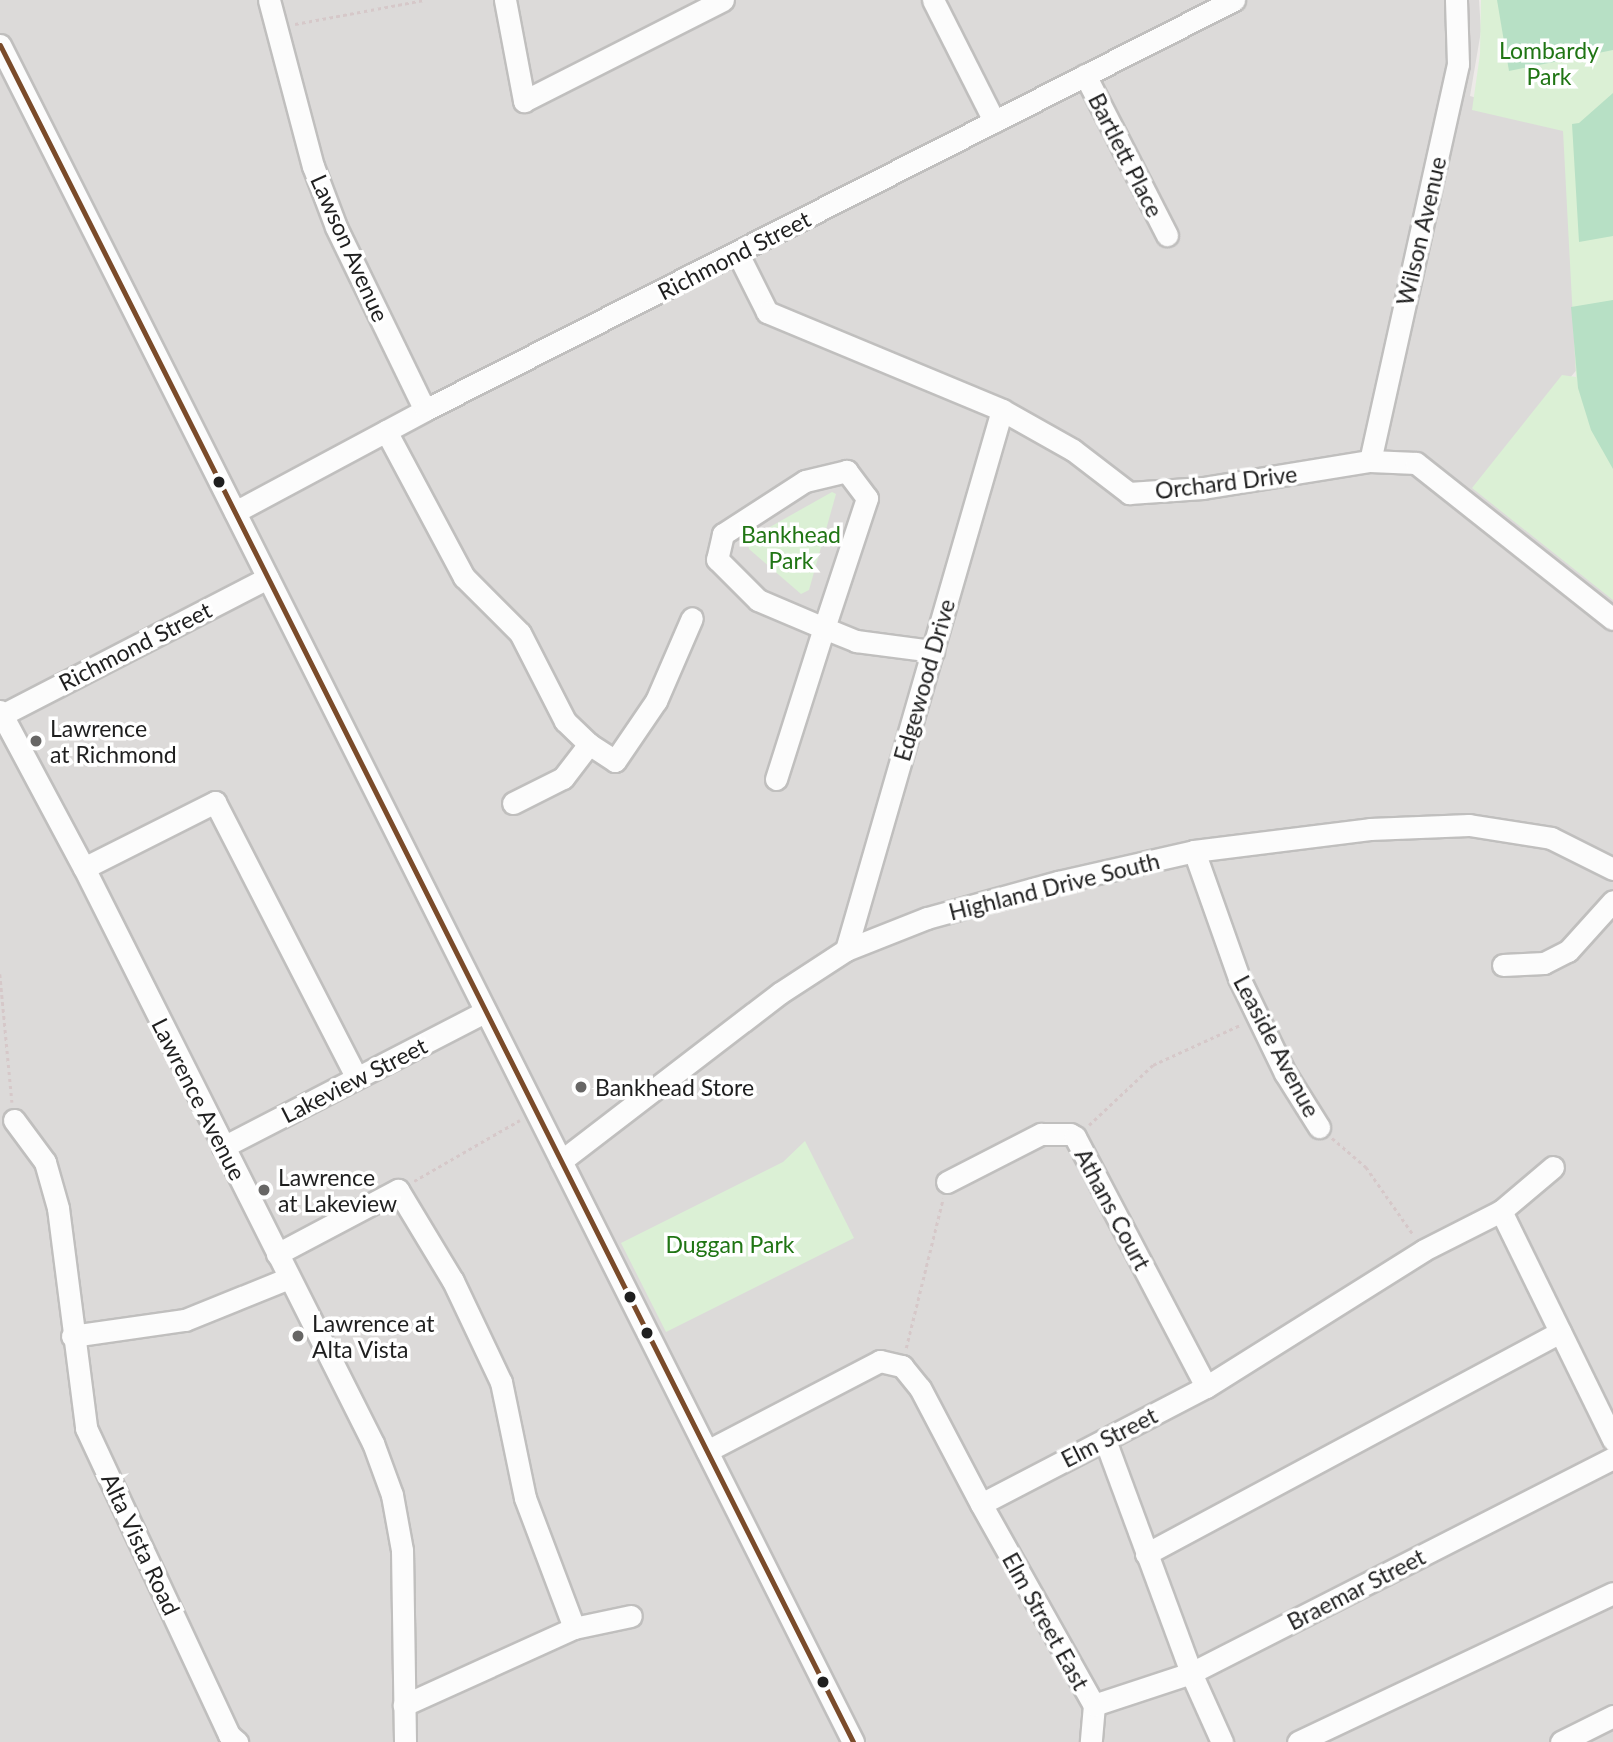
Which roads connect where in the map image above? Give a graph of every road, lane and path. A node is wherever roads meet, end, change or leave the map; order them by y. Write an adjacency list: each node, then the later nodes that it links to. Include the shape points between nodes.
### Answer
1 (269, 0): 8 (street, Lawson Avenue)
2 (424, 0): 8 (path)
3 (506, 0): 4 (street, via 524,101)
4 (723, 0)
5 (933, 0): 11 (street)
6 (1234, 0): 10 (street, Richmond Street)
7 (1456, 0): 17 (street, Wilson Avenue, via 1458,64)
8 (278, 27): 14 (street, Lawson Avenue, via 313,166 336,227)
9 (0, 45): 18 (street)
10 (1085, 75): 11 (street, Richmond Street); 12 (street, Bartlett Place)
11 (994, 121): 13 (street, Richmond Street)
12 (1167, 235)
13 (738, 254): 14 (street, Richmond Street); 15 (street, Orchard Drive, via 767,312)
14 (425, 410): 16 (street, Richmond Street)
15 (1002, 410): 17 (street, Orchard Drive, via 1073,450 1129,493 1203,488); 23 (street, Edgewood Drive)
16 (386, 431): 18 (street, Richmond Street); 25 (street, via 464,578 520,633 565,721)
17 (1370, 461): 21 (street, Orchard Drive, via 1416,463)
18 (235, 512): 19 (street)
19 (268, 578): 24 (street, Richmond Street); 35 (street)
20 (692, 618): 25 (street, via 656,702 615,761)
21 (1613, 620)
22 (824, 628): 22 (street, via 758,600 718,559 723,534 806,481 846,471 867,498); 23 (street, via 856,641); 26 (street)
23 (933, 651): 32 (street, Edgewood Drive)
24 (3, 724): 29 (street, Lawrence Avenue)
25 (589, 744): 27 (street, via 563,778)
26 (776, 779)
27 (513, 803)
28 (1194, 850): 30 (street, Highland Drive South, via 1370,829 1469,825 1551,838); 32 (street, Highland Drive South, via 927,918); 36 (street, Leaside Avenue, via 1239,978)
29 (83, 869): 37 (street, via 215,802); 42 (street, Lawrence Avenue)
30 (1613, 869)
31 (1613, 901): 33 (street, via 1569,951 1544,963)
32 (846, 950): 43 (street, Highland Drive South, via 780,993)
33 (1503, 965)
34 (0, 974): 39 (path)
35 (485, 1012): 37 (street, Lakeview Street); 38 (street)
36 (1258, 1017): 40 (street, Leaside Avenue, via 1285,1073); 41 (path, via 1153,1065)
37 (357, 1078): 42 (street, Lakeview Street)
38 (536, 1110): 43 (street); 46 (path)
39 (13, 1120): 52 (street, Alta Vista Road, via 45,1162 55,1197)
40 (1319, 1127): 48 (path, Leaside Avenue, via 1366,1167)
41 (1075, 1138): 45 (street, Athans Court, via 1041,1134); 54 (street, Athans Court)
42 (223, 1147): 49 (street, Lawrence Avenue)
43 (561, 1161): 57 (street)
44 (1553, 1167): 47 (street, Elm Street)
45 (947, 1182): 53 (path)
46 (398, 1190): 49 (street); 63 (street, via 453,1281 501,1382 525,1498)
47 (1501, 1211): 48 (street, Elm Street); 51 (street)
48 (1424, 1250): 54 (street, Elm Street)
49 (277, 1254): 50 (street, Lawrence Avenue)
50 (289, 1278): 52 (street, via 185,1320); 65 (street, Lawrence Avenue, via 373,1443 392,1496 402,1550)
51 (1560, 1332): 56 (street); 60 (street)
52 (72, 1336): 68 (street, Alta Vista Road, via 86,1428 229,1735)
53 (902, 1366): 57 (street, via 880,1362); 59 (street, via 919,1388)
54 (1206, 1387): 55 (street, Elm Street)
55 (1105, 1440): 59 (street, Elm Street); 60 (street)
56 (1613, 1440)
57 (707, 1451): 70 (street)
58 (1613, 1458): 64 (street, Braemar Street)
59 (981, 1504): 66 (street, Elm Street East)
60 (1146, 1553): 64 (street)
61 (1613, 1593): 73 (street)
62 (631, 1616): 63 (street)
63 (574, 1628): 65 (street)
64 (1191, 1673): 66 (street, Braemar Street); 72 (street)
65 (404, 1705): 69 (street, Lawrence Avenue)
66 (1094, 1705): 71 (street, Elm Street East)
67 (1613, 1716): 74 (street)
68 (237, 1742)
69 (405, 1742)
70 (853, 1742)
71 (1091, 1742)
72 (1222, 1742)
73 (1298, 1742)
74 (1561, 1742)

